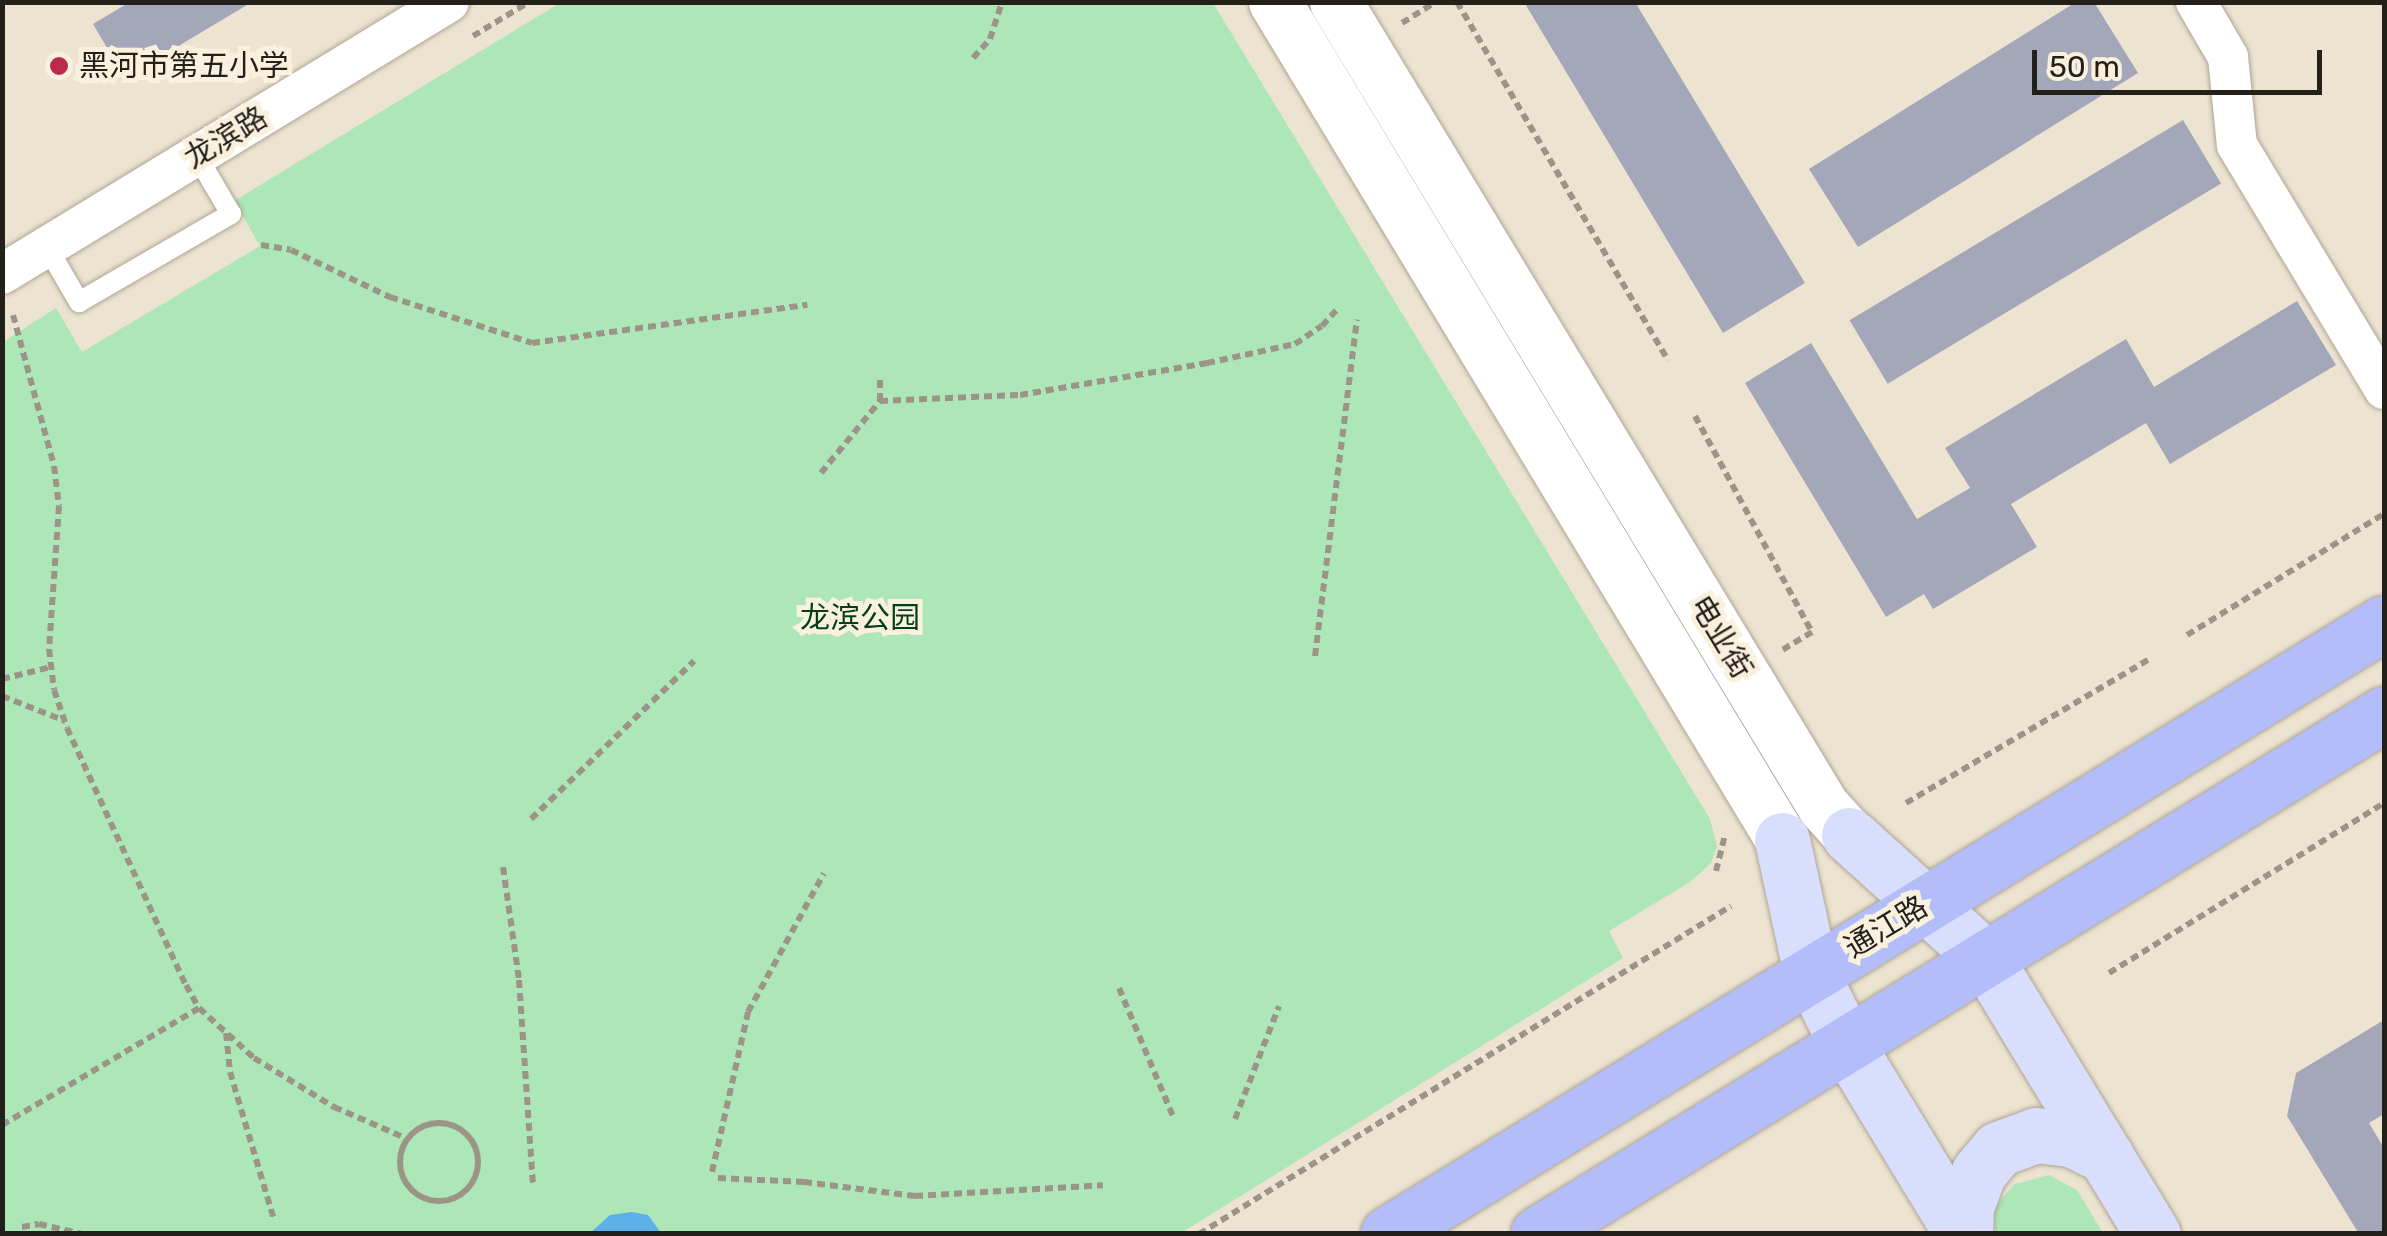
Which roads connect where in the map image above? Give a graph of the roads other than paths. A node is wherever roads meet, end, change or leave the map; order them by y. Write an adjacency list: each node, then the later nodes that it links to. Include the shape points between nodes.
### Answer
1 (449, 2): 5 (street, 龙滨路)
2 (1275, 2): 12 (street, 电业街)
3 (1336, 2): 11 (street, 电业街, via 1824,807)
4 (2196, 2): 8 (street, via 2228,57 2237,146)
5 (197, 156): 6 (street, 龙滨路); 6 (lane, via 231,214 79,302)
6 (47, 247): 7 (street, 龙滨路)
7 (2, 274)
8 (2384, 388)
9 (2384, 623): 13 (main road, 通江路)
10 (2384, 714): 14 (main road)
11 (1849, 835): 13 (main road, 电业街)
12 (1782, 840): 15 (main road, 电业街)
13 (1924, 904): 14 (main road, 电业街); 15 (main road, 通江路)
14 (1985, 958): 16 (main road); 17 (main road, 电业街)
15 (1811, 973): 16 (main road, 电业街); 18 (main road, 通江路)
16 (1846, 1045): 19 (main road); 20 (main road, 电业街)
17 (2106, 1156): 20 (main road, via 2071,1139 2036,1136 1998,1149 1979,1172); 21 (main road, 电业街)
18 (1388, 1234)
19 (1538, 1234)
20 (1963, 1234)
21 (2154, 1234)

